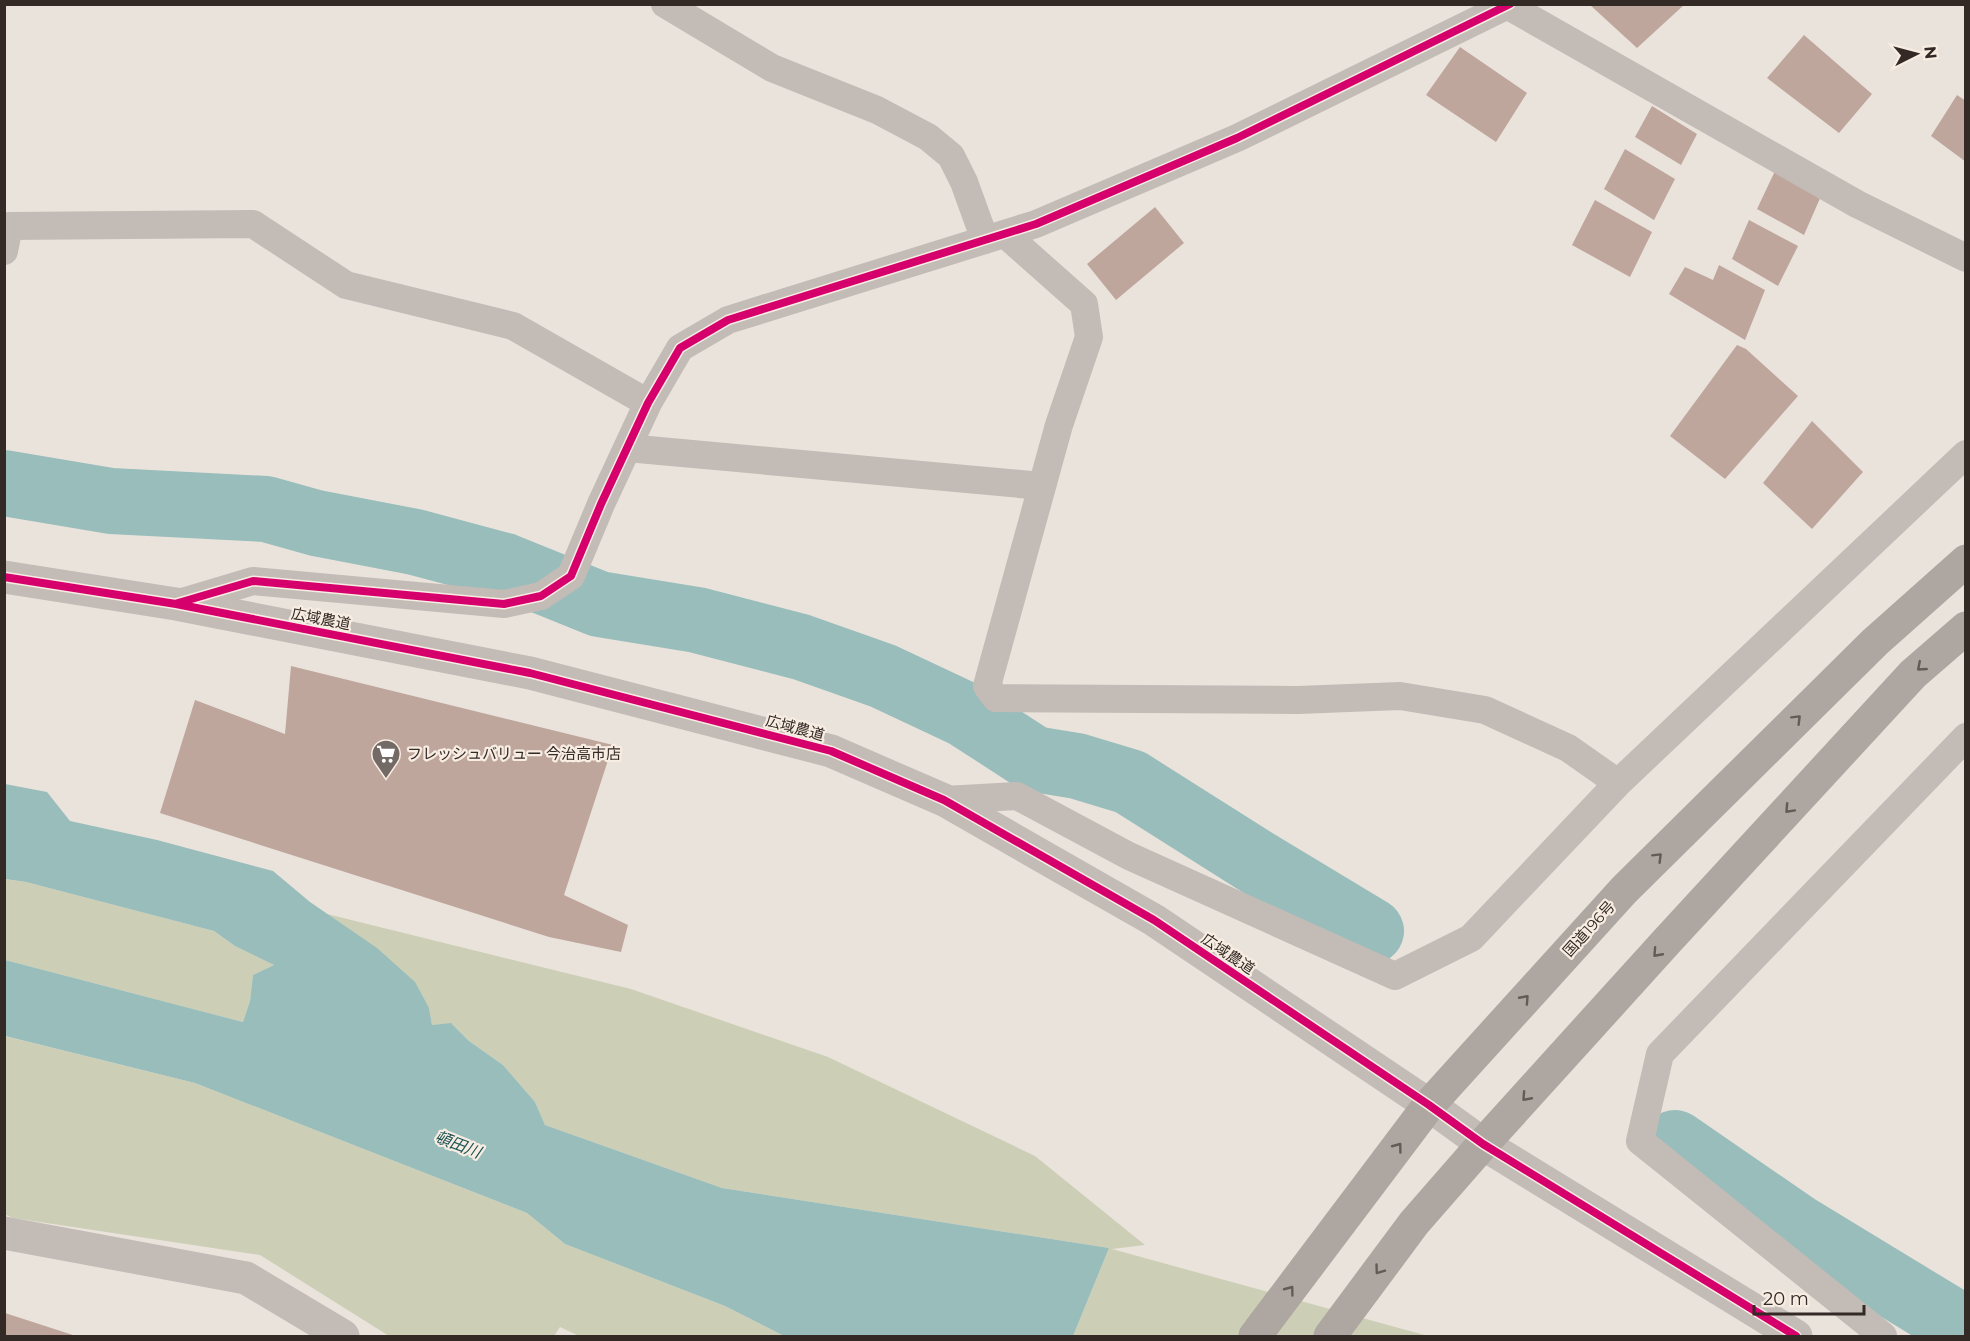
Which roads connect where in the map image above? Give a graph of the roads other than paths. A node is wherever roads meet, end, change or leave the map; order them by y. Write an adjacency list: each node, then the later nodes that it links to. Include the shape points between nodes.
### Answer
1 (665, 4): 3 (street, via 772,68 877,110 928,137 951,156)
2 (1508, 5): 3 (street, via 1237,138 1036,224); 5 (street, via 1857,204)
3 (995, 237): 6 (street, via 728,320 680,348); 9 (street, via 1084,304 1089,337)
4 (4, 251): 6 (street, via 9,226 253,224 346,285 513,326)
5 (1965, 258)
6 (648, 403): 7 (street)
7 (627, 448): 9 (street); 12 (street, via 571,576 541,596 504,604 253,582)
8 (1965, 454): 15 (street)
9 (1042, 486): 15 (street, via 987,686 996,698 1298,700 1400,696 1485,710 1568,748)
10 (1965, 561): 17 (highway, 国道196号, one-way to 10, via 1624,890 1875,642)
11 (4, 577): 12 (street, 広域農道)
12 (176, 604): 16 (street, 広域農道, via 530,673 831,751)
13 (1965, 628): 18 (highway, one-way to 18, via 1912,674)
14 (1965, 736): 24 (street, via 1660,1054 1640,1141)
15 (1617, 783): 16 (street, via 1471,938 1395,976 1129,856 1017,796)
16 (944, 800): 17 (street, 広域農道, via 1154,920)
17 (1429, 1105): 18 (street, 広域農道); 21 (highway, 国道196号, one-way to 17)
18 (1483, 1144): 22 (highway, one-way to 22, via 1414,1222); 23 (street, 広域農道)
19 (4, 1233): 20 (street, via 246,1278)
20 (343, 1336)
21 (1255, 1336)
22 (1330, 1336)
23 (1796, 1336)
24 (1883, 1336)

